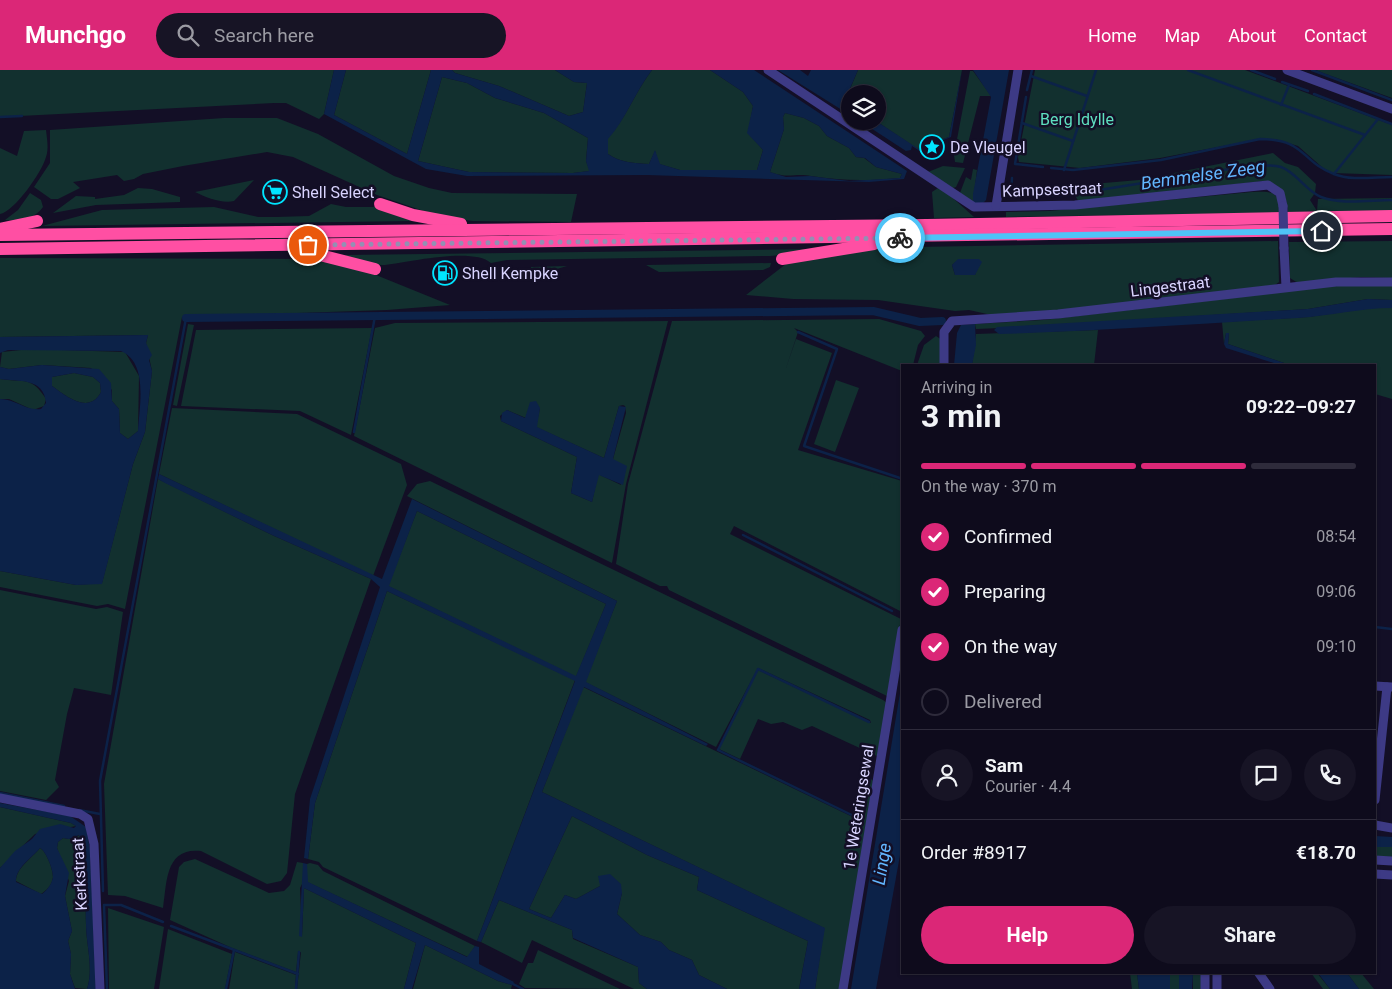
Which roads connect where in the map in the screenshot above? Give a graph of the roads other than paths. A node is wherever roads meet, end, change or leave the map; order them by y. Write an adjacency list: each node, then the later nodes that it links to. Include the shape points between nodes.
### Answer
1 (768, 70): 6 (street, Kampsestraat, via 968,205 978,208)
2 (1018, 70): 6 (street)
3 (1287, 70): 4 (street)
4 (1392, 109)
5 (380, 204): 10 (highway, via 413,215)
6 (996, 206): 19 (street, Kampsestraat, bridge, via 1075,205 1268,185 1280,193 1283,206)
7 (1392, 216): 10 (highway)
8 (36, 222): 9 (highway)
9 (0, 229)
10 (490, 229): 12 (highway)
11 (1392, 229): 13 (highway)
12 (0, 235)
13 (896, 238): 14 (highway); 16 (highway)
14 (288, 245): 15 (highway); 17 (highway)
15 (0, 249)
16 (782, 259)
17 (375, 269)
18 (1392, 282): 19 (street, Lingestraat, via 1356,281)
19 (1286, 287): 20 (street, Lingestraat, via 1058,314 952,321 944,332)
20 (944, 364)
21 (901, 636): 37 (street, 1e Weteringsewal)
22 (1376, 686): 23 (street)
23 (1390, 687): 24 (street)
24 (1378, 753): 25 (street)
25 (1376, 784)
26 (0, 798): 36 (street, Kerkstraat, via 80,814 88,819 94,844)
27 (1376, 825): 28 (street)
28 (1392, 828)
29 (1376, 860): 30 (street)
30 (1392, 861)
31 (1376, 874): 32 (street)
32 (1392, 875)
33 (1205, 974): 38 (street)
34 (1217, 974): 39 (street)
35 (1259, 974): 40 (street)
36 (100, 989)
37 (843, 989)
38 (1205, 989)
39 (1217, 989)
40 (1270, 989)

